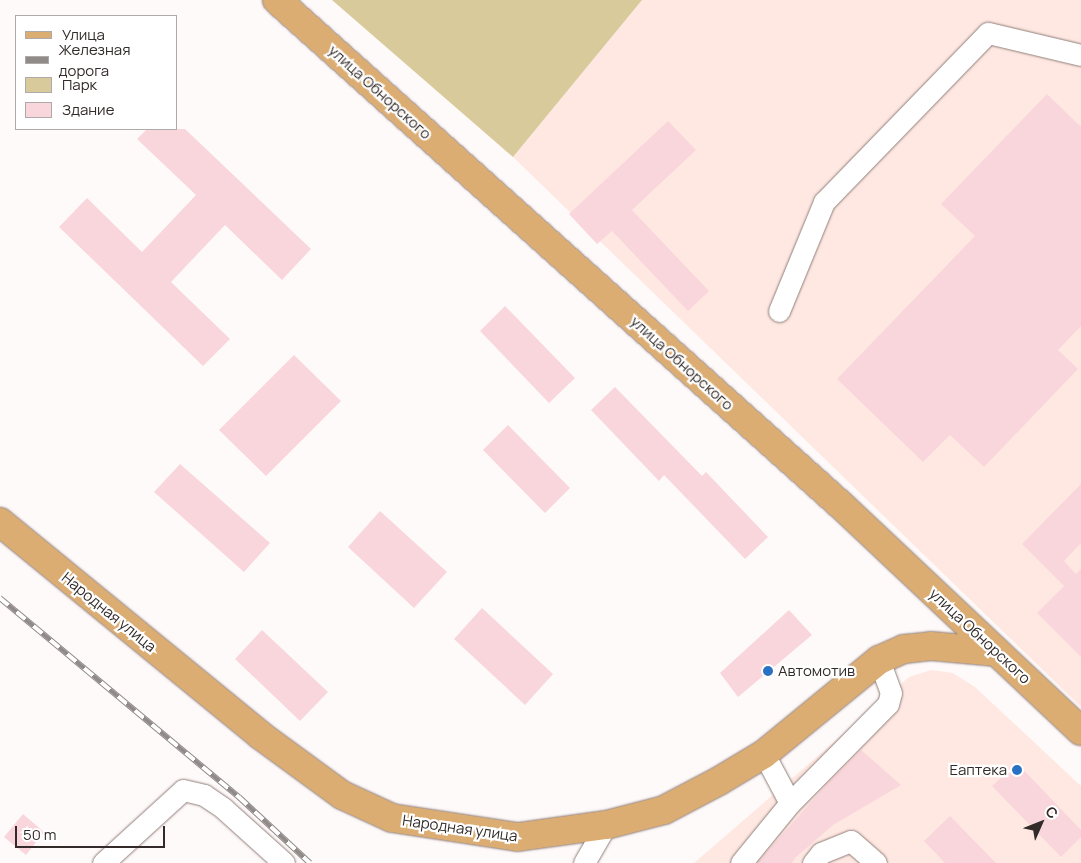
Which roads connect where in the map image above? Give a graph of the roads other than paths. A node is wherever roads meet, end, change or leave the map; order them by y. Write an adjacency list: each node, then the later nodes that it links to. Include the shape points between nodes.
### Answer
1 (277, 0): 5 (main road, улица Обнорского, via 842,506)
2 (1081, 55): 3 (street, via 988,33 824,202)
3 (779, 311)
4 (0, 522): 10 (main road, Народная улица, via 260,735 342,795 392,818 518,837)
5 (997, 652): 6 (main road, Народная улица, via 931,646 904,649); 7 (main road, улица Обнорского)
6 (878, 660): 8 (main road, Народная улица); 9 (street, via 892,694 888,704)
7 (1081, 731)
8 (764, 754): 9 (street); 10 (main road, Народная улица, via 664,810)
9 (790, 803): 11 (street)
10 (606, 825): 14 (street)
11 (744, 861)
12 (103, 863): 13 (street, via 183,790 204,795 223,808)
13 (284, 863)
14 (584, 863)
15 (813, 863): 16 (street, via 821,853 851,841)
16 (876, 863)

